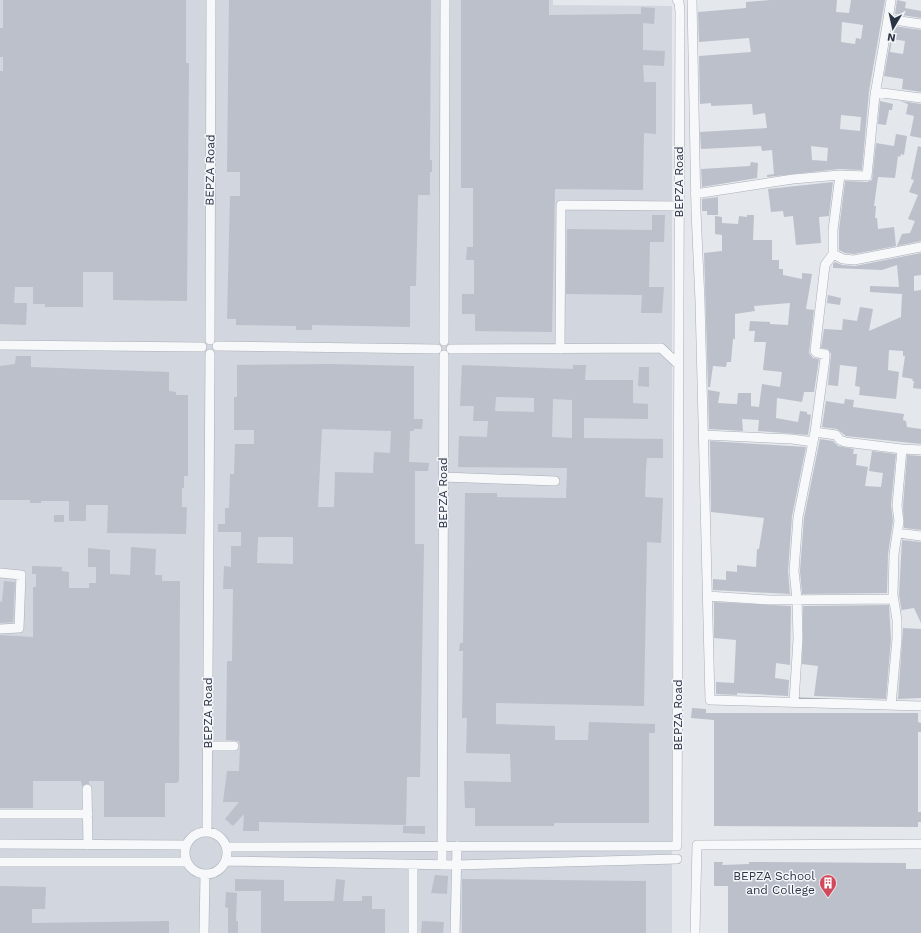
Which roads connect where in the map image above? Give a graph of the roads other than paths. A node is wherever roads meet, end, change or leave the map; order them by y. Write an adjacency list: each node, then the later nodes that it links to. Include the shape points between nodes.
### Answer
1 (211, 0): 15 (street, BEPZA Road)
2 (445, 0): 16 (street)
3 (677, 0): 12 (street, BEPZA Road, via 680,12)
4 (692, 0): 11 (street)
5 (891, 0): 6 (street)
6 (888, 19): 7 (street); 8 (street)
7 (921, 24)
8 (875, 92): 9 (street); 10 (street, via 867,176)
9 (921, 98)
10 (840, 175): 11 (street, via 793,179); 14 (street, via 832,230)
11 (695, 194): 27 (street)
12 (679, 206): 22 (street, via 561,205); 25 (street, BEPZA Road)
13 (921, 247): 14 (street, via 854,260 843,259)
14 (833, 254): 26 (street, via 825,265 815,351 825,354 825,359)
15 (210, 340): 18 (street); 19 (street, via 205,341)
16 (444, 341): 20 (street, via 449,343); 21 (street, via 438,344)
17 (0, 345): 19 (street)
18 (217, 346): 21 (street); 23 (street, via 216,351)
19 (202, 347): 23 (street, via 205,353)
20 (451, 348): 22 (street); 24 (street, via 450,352)
21 (437, 349): 24 (street, via 439,354)
22 (560, 349): 25 (street, via 661,348)
23 (210, 354): 43 (street, BEPZA Road)
24 (444, 355): 31 (street, BEPZA Road)
25 (678, 364): 54 (street, BEPZA Road, via 677,846)
26 (815, 432): 28 (street); 29 (street, via 836,435 845,442)
27 (704, 435): 28 (street); 36 (street)
28 (813, 442): 37 (street, via 798,517 794,571)
29 (902, 449): 30 (street); 33 (street, via 897,506)
30 (921, 450)
31 (444, 477): 32 (street); 53 (street, BEPZA Road)
32 (555, 481)
33 (898, 533): 34 (street); 38 (street, via 894,554)
34 (921, 536)
35 (0, 574): 39 (street, via 21,575 19,628)
36 (708, 596): 37 (street); 40 (street, via 710,700)
37 (797, 599): 38 (street); 40 (street, via 798,639)
38 (894, 599): 41 (street, via 897,639)
39 (0, 628)
40 (794, 702): 41 (street)
41 (892, 705): 42 (street)
42 (921, 706)
43 (208, 746): 44 (street); 48 (street, BEPZA Road)
44 (234, 746)
45 (87, 789): 47 (street)
46 (0, 814): 47 (street)
47 (88, 814): 51 (street)
48 (207, 832): 52 (street, via 195,835); 55 (street, via 220,836)
49 (0, 844): 51 (street)
50 (921, 844): 67 (street, via 697,845)
51 (88, 845): 52 (street)
52 (186, 845): 59 (street)
53 (443, 846): 54 (street, BEPZA Road); 55 (street, BEPZA Road); 61 (street, BEPZA Road)
54 (457, 846): 62 (street)
55 (226, 848): 57 (street)
56 (677, 859): 62 (street)
57 (226, 860): 60 (street); 63 (street, via 217,871)
58 (0, 862): 59 (street)
59 (187, 862): 63 (street, via 196,871)
60 (413, 865): 61 (street); 65 (street)
61 (442, 865): 62 (street)
62 (456, 865): 66 (street)
63 (204, 874): 64 (street)
64 (204, 933)
65 (412, 933)
66 (455, 933)
67 (695, 933)

